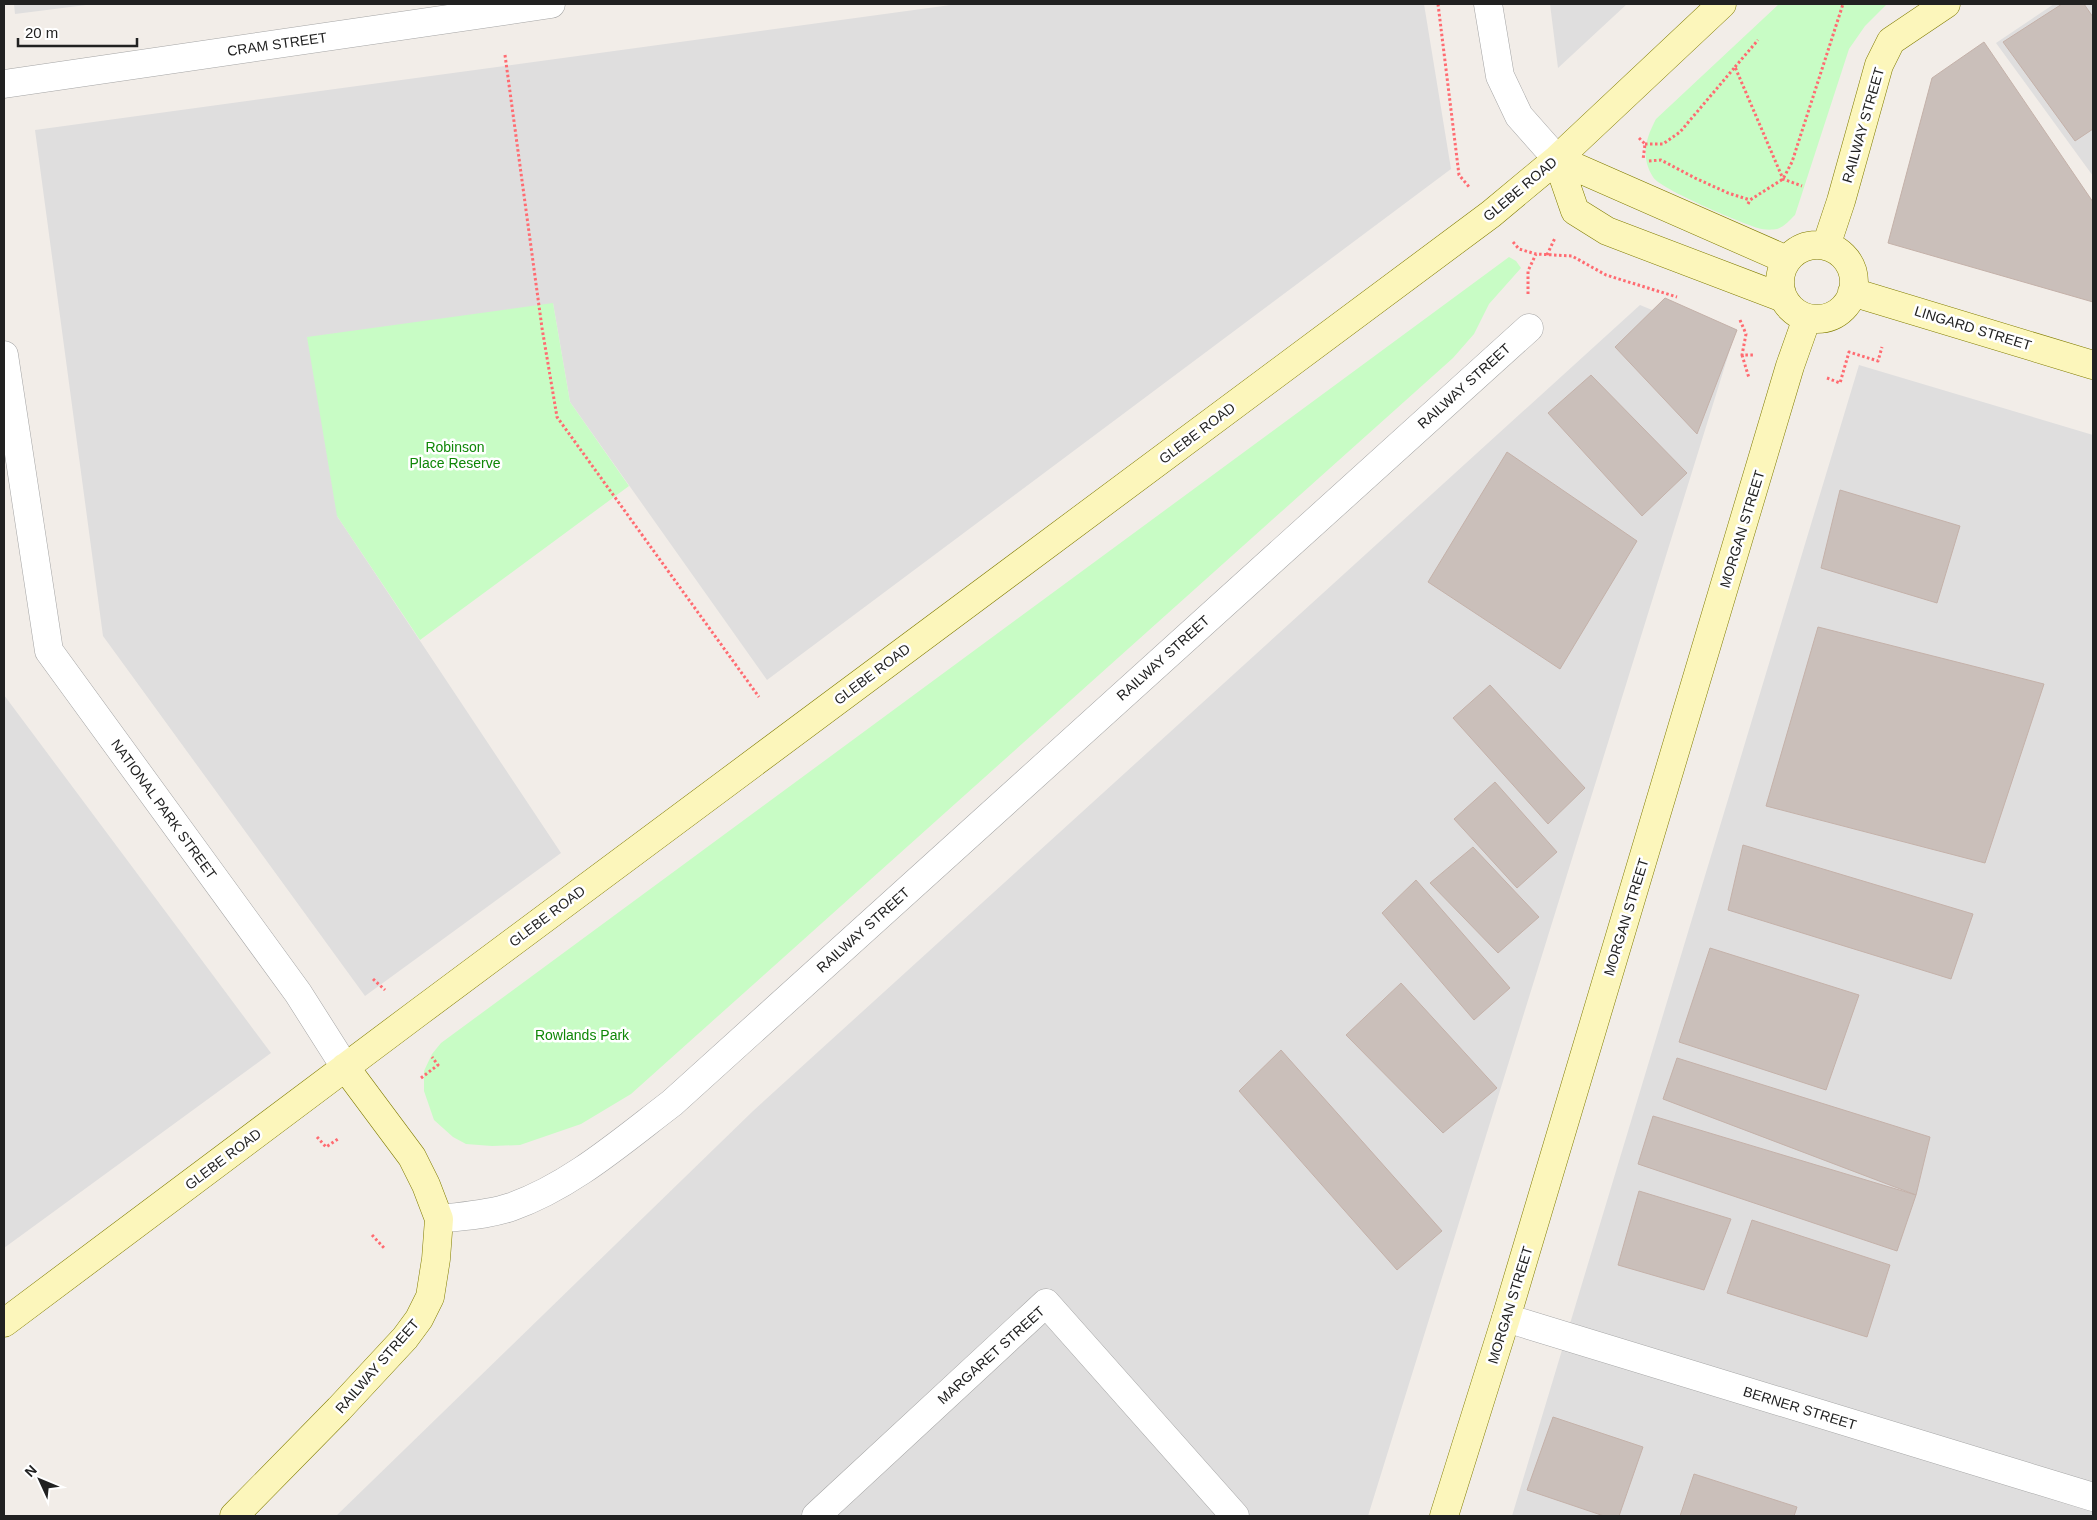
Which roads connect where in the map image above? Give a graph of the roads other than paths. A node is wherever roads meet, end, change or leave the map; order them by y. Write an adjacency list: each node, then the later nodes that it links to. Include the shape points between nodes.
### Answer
1 (551, 4): 5 (street, CRAM STREET)
2 (1488, 4): 6 (street, via 1500,76 1519,116)
3 (1722, 4): 6 (street, GLEBE ROAD)
4 (1946, 4): 7 (street, RAILWAY STREET, via 1891,41 1879,65)
5 (4, 84)
6 (1556, 159): 8 (street); 10 (street, via 1575,211 1606,231); 15 (street, GLEBE ROAD, via 1491,214)
7 (1826, 246): 8 (street, via 1807,246); 9 (street, via 1847,260 1852,272)
8 (1786, 260): 10 (street, via 1780,279)
9 (1852, 292): 11 (street, via 1838,312 1820,319); 14 (street, LINGARD STREET)
10 (1783, 298): 11 (street, via 1791,308)
11 (1807, 318): 17 (street, MORGAN STREET)
12 (1529, 328): 16 (street, RAILWAY STREET, via 672,1103 574,1176 542,1193 511,1207)
13 (4, 355): 15 (street, NATIONAL PARK STREET, via 49,651 298,993)
14 (2093, 365)
15 (345, 1067): 16 (street, NATIONAL PARK STREET, via 412,1157); 18 (street, GLEBE ROAD)
16 (438, 1219): 20 (street, RAILWAY STREET, via 430,1298 419,1319 340,1409)
17 (1506, 1318): 19 (street, BERNER STREET); 23 (street, MORGAN STREET)
18 (4, 1324)
19 (2093, 1497)
20 (234, 1516)
21 (816, 1516): 22 (street, MARGARET STREET, via 1046,1303)
22 (1235, 1516)
23 (1444, 1516)

